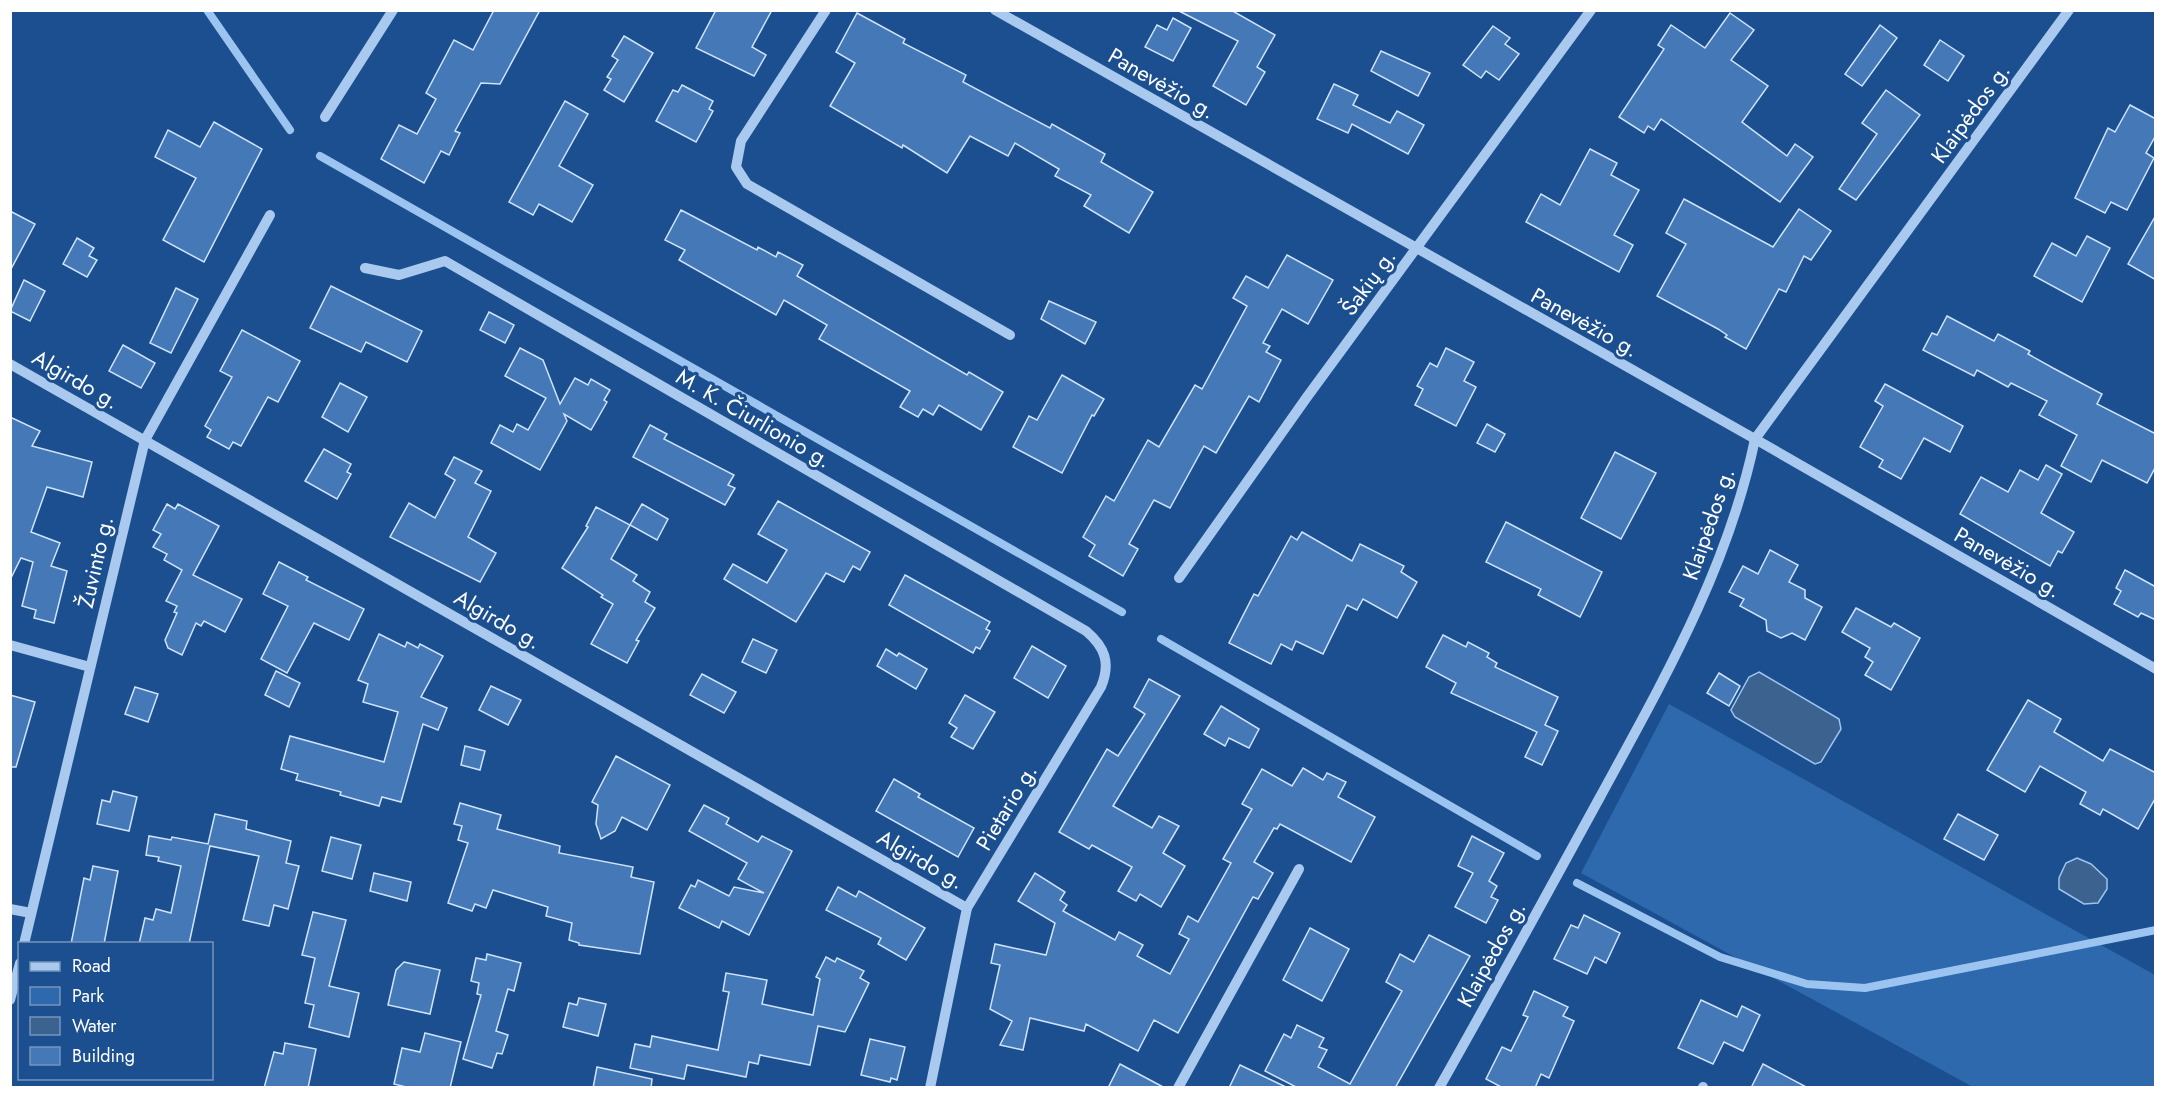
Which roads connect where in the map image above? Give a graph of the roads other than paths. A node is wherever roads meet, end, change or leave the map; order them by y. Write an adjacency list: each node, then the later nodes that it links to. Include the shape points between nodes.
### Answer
1 (393, 10): 6 (street)
2 (826, 10): 10 (street, via 741,141 736,167 747,184)
3 (995, 10): 8 (street, Panevėžio g.)
4 (1591, 10): 8 (street, Šakių g.)
5 (2069, 10): 12 (street, Klaipėdos g.)
6 (325, 117)
7 (270, 215): 13 (street, Žuvinto g.)
8 (1416, 250): 12 (street, Panevėžio g.); 14 (street, Šakių g.)
9 (365, 268): 16 (street, M. K. Čiurlionio g., via 399,275 445,261 1086,631)
10 (1011, 335)
11 (10, 364): 13 (street, Algirdo g.)
12 (1755, 439): 18 (street, Panevėžio g.); 28 (street, Klaipėdos g., via 1730,536 1699,608 1658,692)
13 (145, 440): 17 (street, Žuvinto g.); 20 (street, Algirdo g.)
14 (1179, 578)
15 (10, 645): 17 (street)
16 (1107, 658): 20 (street, Pietario g., via 1101,687)
17 (90, 667): 22 (street, Žuvinto g.)
18 (2156, 669)
19 (1299, 869): 27 (street)
20 (967, 908): 26 (street, Pietario g.)
21 (10, 909): 22 (street)
22 (31, 913): 23 (street, Žuvinto g.)
23 (24, 942)
24 (18, 970): 25 (street)
25 (10, 1000)
26 (930, 1088)
27 (1178, 1088)
28 (1439, 1088)

